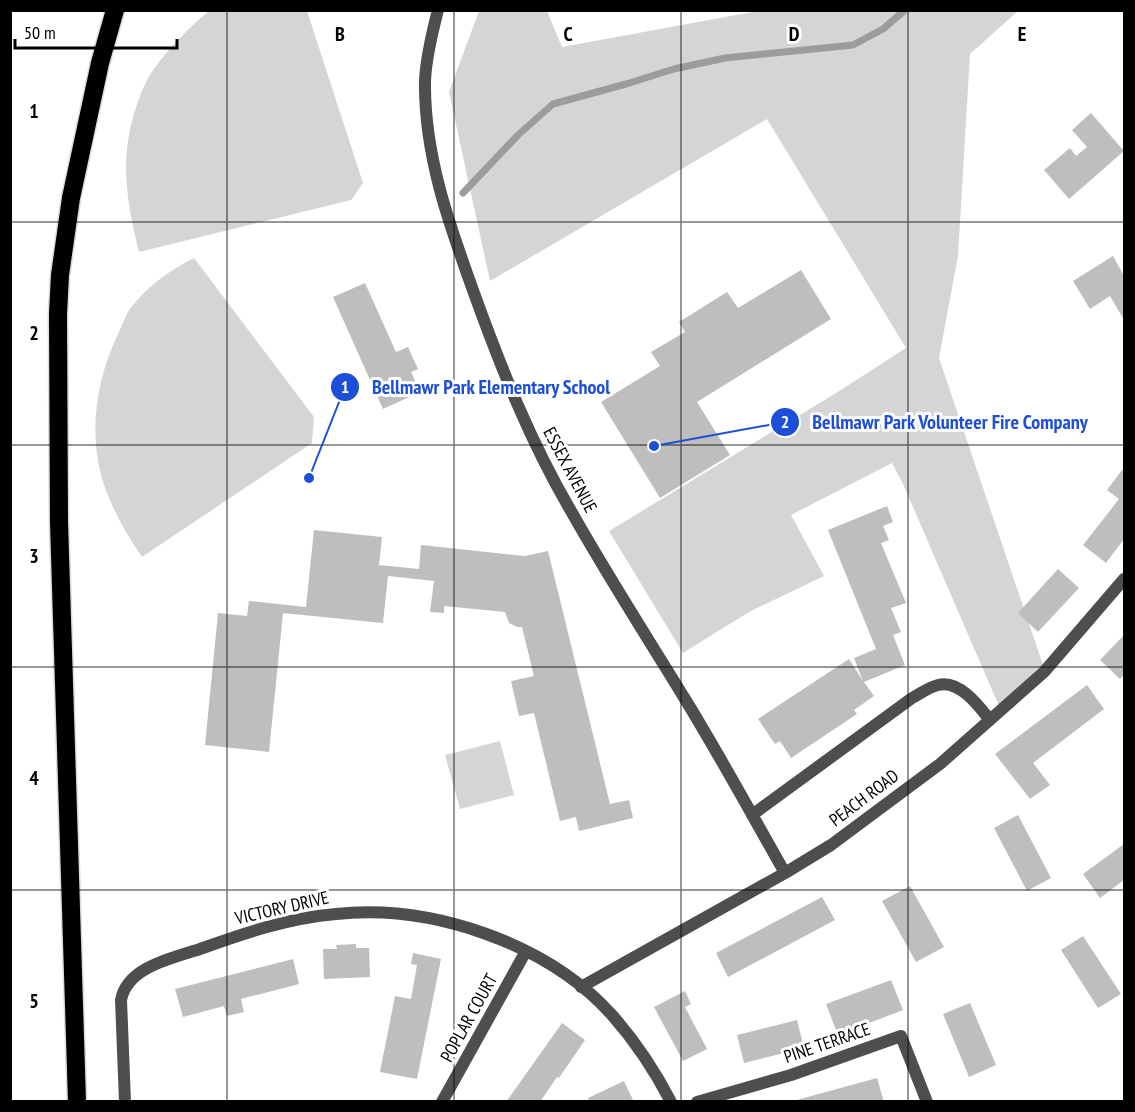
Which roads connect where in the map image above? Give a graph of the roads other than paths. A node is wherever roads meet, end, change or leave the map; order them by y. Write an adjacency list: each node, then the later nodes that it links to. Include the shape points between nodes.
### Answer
1 (115, 10): 9 (highway, via 70,198 58,314 58,522)
2 (438, 10): 5 (street, ESSEX AVENUE, via 425,80 427,129 447,219 489,334 523,417 570,510)
3 (1125, 579): 4 (street, PEACH ROAD, via 1044,672)
4 (990, 720): 5 (street, via 971,697 957,688 939,684 912,698); 6 (street, PEACH ROAD, via 940,764)
5 (752, 815): 6 (street, ESSEX AVENUE)
6 (785, 873): 8 (street, PEACH ROAD)
7 (526, 951): 8 (street, VICTORY DRIVE); 10 (street, VICTORY DRIVE, via 468,928 423,917 338,913 294,920 226,939 157,964 134,977 122,992); 11 (street, POPLAR COURT)
8 (581, 987): 12 (street, VICTORY DRIVE, via 627,1034)
9 (77, 1101)
10 (125, 1101)
11 (442, 1101)
12 (671, 1101)
13 (697, 1101): 14 (street, PINE TERRACE, via 791,1075 901,1036)
14 (927, 1101)

